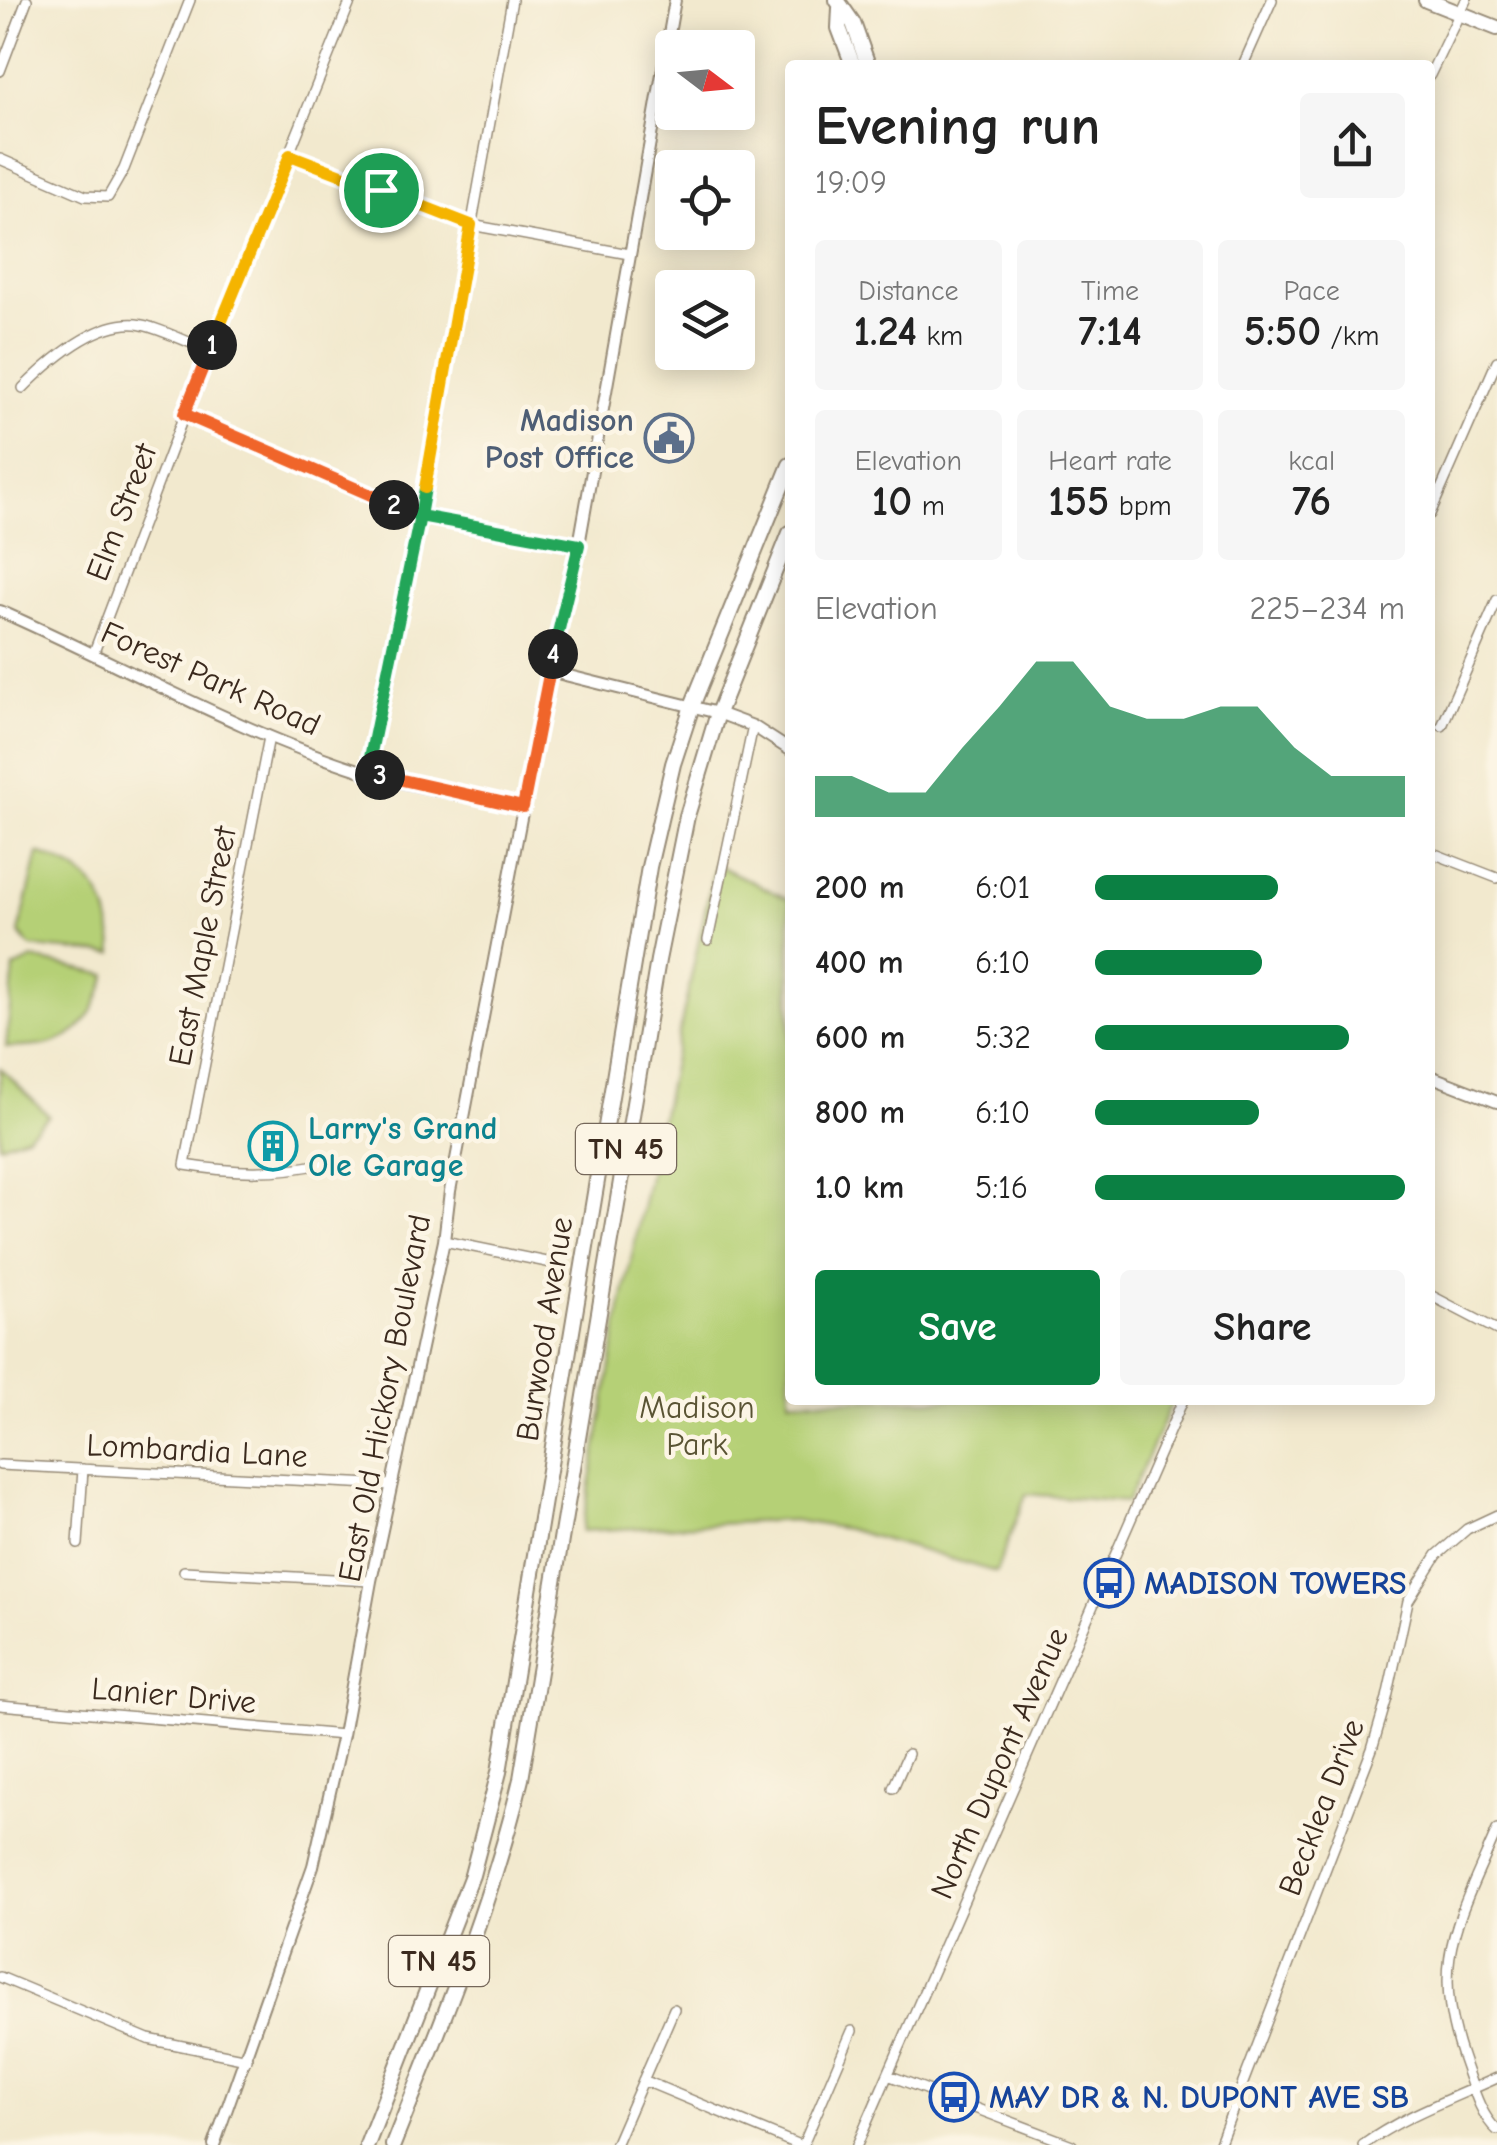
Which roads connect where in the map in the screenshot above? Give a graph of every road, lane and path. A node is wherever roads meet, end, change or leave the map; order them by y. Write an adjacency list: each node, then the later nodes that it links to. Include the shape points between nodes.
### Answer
1 (27, 0): 15 (street)
2 (190, 0): 17 (street, via 108,196 85,196)
3 (351, 0): 16 (street, Elm Street)
4 (512, 0): 18 (street)
5 (675, 0): 19 (street, East Old Hickory Boulevard)
6 (1272, 0): 13 (street)
7 (1426, 0): 9 (main road)
8 (838, 3): 11 (main road); 12 (main road)
9 (1462, 7): 10 (main road); 14 (street)
10 (1497, 28)
11 (851, 60)
12 (866, 60)
13 (1245, 60)
14 (1435, 64)
15 (0, 71)
16 (290, 155): 18 (street); 20 (street, Elm Street)
17 (0, 159)
18 (471, 225): 19 (street); 26 (street)
19 (630, 254): 27 (street, East Old Hickory Boulevard)
20 (210, 351): 22 (street, via 136,324 60,352); 23 (street, Elm Street)
21 (1497, 361): 25 (street)
22 (23, 388)
23 (184, 414): 26 (street); 31 (street, Elm Street)
24 (785, 477): 33 (main road, Burwood Avenue / TN 45)
25 (1435, 503)
26 (420, 516): 27 (street); 39 (street)
27 (579, 545): 32 (street, East Old Hickory Boulevard)
28 (785, 546): 34 (main road, Burwood Avenue / TN 45)
29 (1497, 600): 36 (street)
30 (0, 611): 31 (street, Forest Park Road)
31 (94, 652): 37 (street, Forest Park Road)
32 (549, 670): 33 (street); 40 (street, East Old Hickory Boulevard)
33 (692, 706): 34 (street); 74 (main road, Burwood Avenue / TN 45, via 648,866 499,1772 472,1876)
34 (718, 713): 35 (street); 75 (main road, Burwood Avenue / TN 45, via 687,816 658,960 517,1796 481,1922)
35 (753, 726): 38 (street); 43 (street)
36 (1442, 726)
37 (269, 736): 39 (street, Forest Park Road); 46 (street, East Maple Street, via 186,1165 232,1173)
38 (785, 747)
39 (367, 772): 40 (street, Forest Park Road)
40 (523, 807): 47 (street, East Old Hickory Boulevard)
41 (1435, 854): 42 (street)
42 (1497, 878)
43 (708, 940)
44 (1435, 1078): 45 (street)
45 (1497, 1102)
46 (325, 1163)
47 (444, 1241): 48 (street); 54 (street, East Old Hickory Boulevard)
48 (552, 1263)
49 (1435, 1299): 50 (street)
50 (1497, 1330)
51 (1182, 1405): 68 (street, North Dupont Avenue, via 999,1809)
52 (0, 1464): 53 (street, Lombardia Lane)
53 (83, 1469): 54 (street, Lombardia Lane); 56 (street)
54 (392, 1485): 58 (street, East Old Hickory Boulevard)
55 (1497, 1515): 80 (street, Becklea Drive, via 1437,1555 1408,1601 1372,1749)
56 (78, 1544)
57 (184, 1571): 58 (street)
58 (372, 1581): 60 (street, East Old Hickory Boulevard)
59 (0, 1705): 60 (street, Lanier Drive)
60 (344, 1735): 67 (street, East Old Hickory Boulevard, via 313,1866)
61 (908, 1754): 62 (street)
62 (893, 1788)
63 (1497, 1830): 71 (street, via 1455,1928 1446,1972 1452,2028)
64 (0, 1977): 67 (street, via 148,2038)
65 (674, 2009): 70 (street)
66 (852, 2031): 77 (street)
67 (247, 2059): 73 (street, East Old Hickory Boulevard)
68 (888, 2075): 78 (street, North Dupont Avenue); 79 (street)
69 (1497, 2078): 71 (street)
70 (643, 2080): 76 (street); 77 (street)
71 (1474, 2089): 72 (street); 81 (street, via 1394,2122)
72 (1497, 2130)
73 (214, 2145)
74 (367, 2145)
75 (394, 2145)
76 (615, 2145)
77 (801, 2145)
78 (858, 2145)
79 (1072, 2145)
80 (1219, 2145)
81 (1362, 2145)

